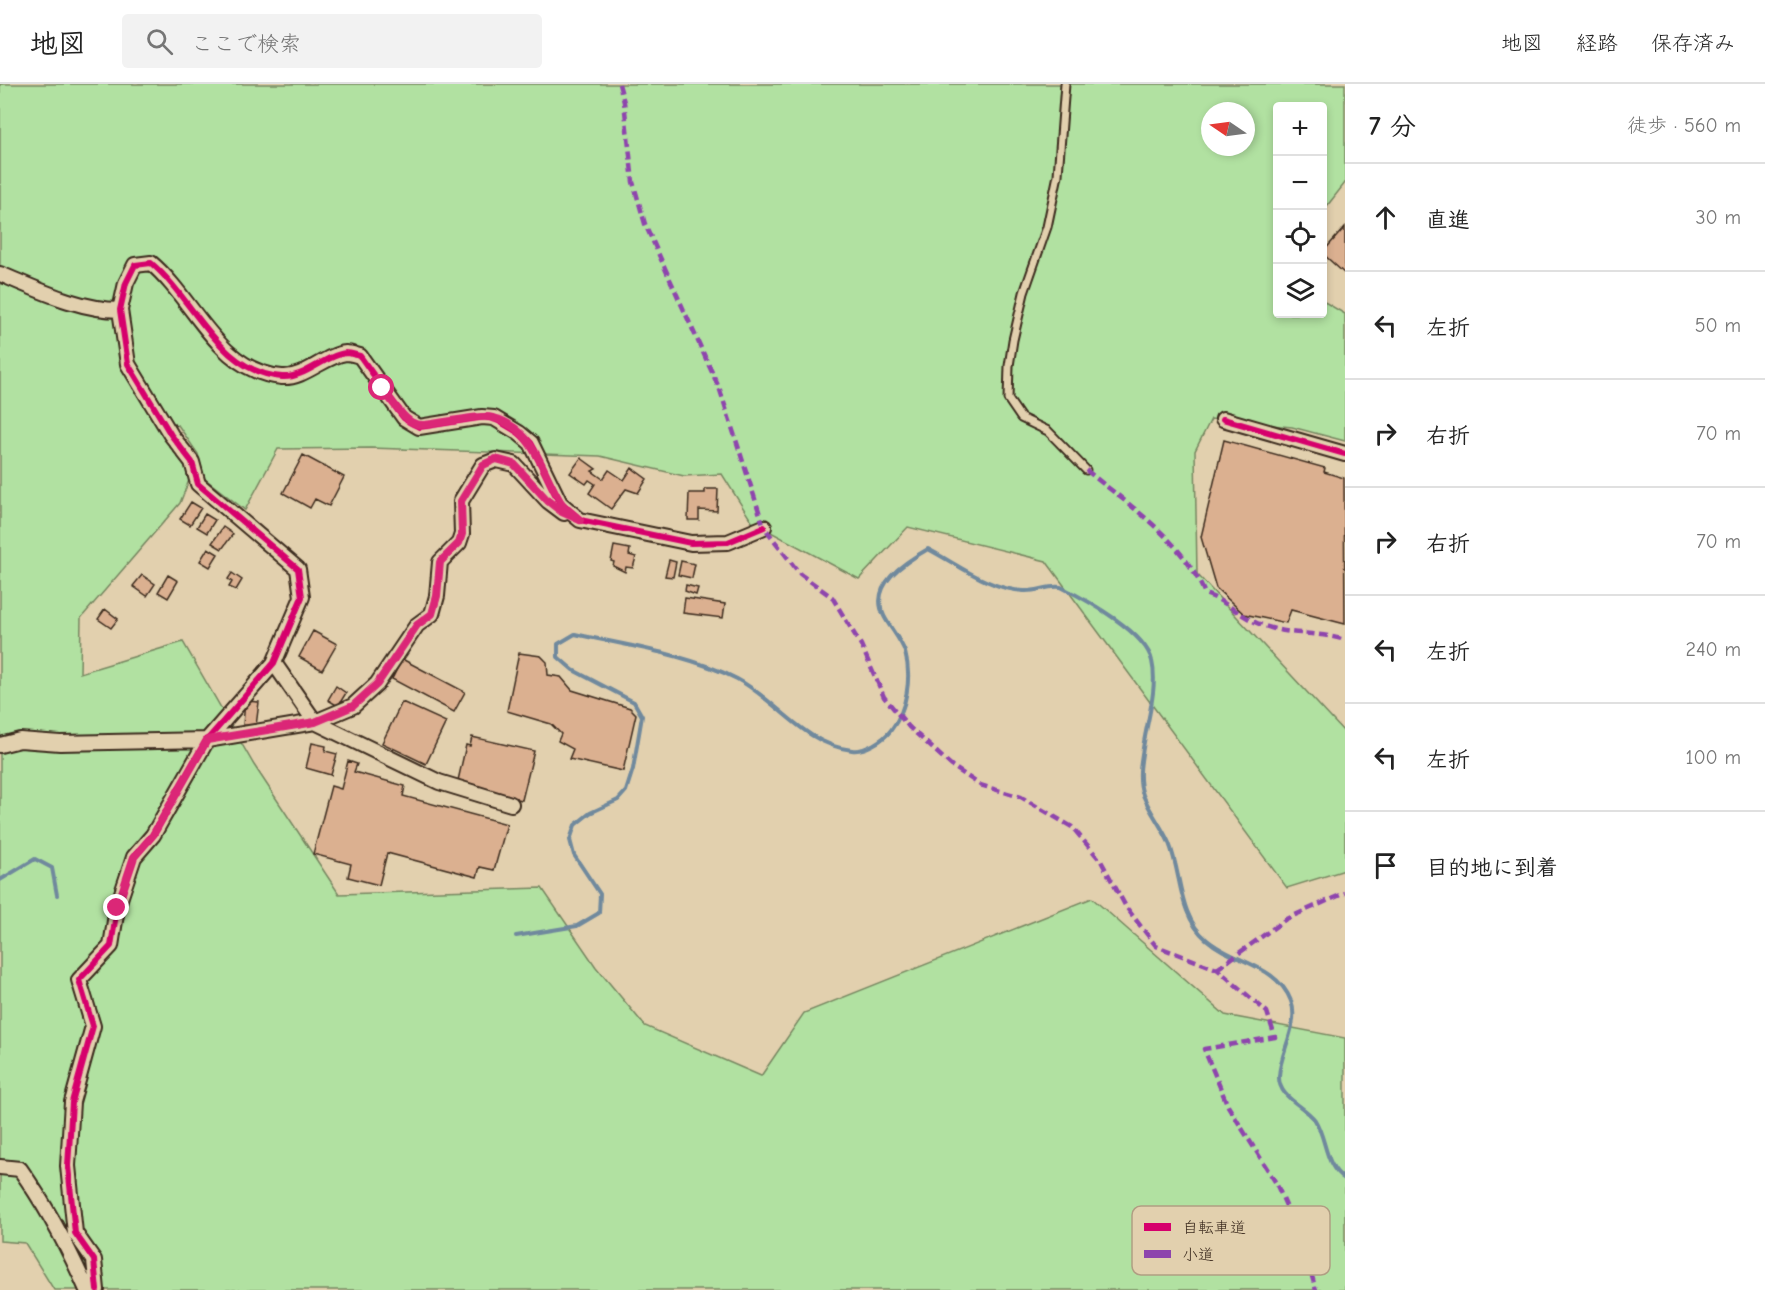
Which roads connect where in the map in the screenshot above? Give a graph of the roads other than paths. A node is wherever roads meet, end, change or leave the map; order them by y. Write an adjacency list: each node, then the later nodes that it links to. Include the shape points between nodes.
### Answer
1 (1065, 84): 6 (lane, via 1058,175 1047,227 1024,293 1013,340 1008,399 1022,418 1048,431)
2 (0, 274): 3 (street, via 102,310)
3 (120, 310): 7 (street, via 135,265 151,263 169,279 221,347 240,364 285,378 346,353 360,356 404,418 419,427 482,417 508,425 531,443 561,503); 9 (street, via 128,364 192,462 198,484 298,570 302,597)
4 (1223, 418): 5 (street)
5 (1345, 454)
6 (1086, 470)
7 (580, 520): 8 (street, via 692,543 728,542); 10 (street, via 548,501 514,464 496,459 483,465 461,501 459,543 440,562 432,614 417,625 377,684 353,706)
8 (764, 527)
9 (274, 663): 10 (street); 11 (street)
10 (315, 722): 11 (street); 13 (street, via 439,782)
11 (207, 740): 12 (street, via 60,743 20,740); 16 (street, via 153,835 134,857 117,908 111,946 79,980 93,1026 72,1102 68,1166 75,1233 94,1260)
12 (0, 745)
13 (511, 804)
14 (0, 1167): 15 (street, via 20,1169 65,1242)
15 (87, 1290)
16 (98, 1290)

